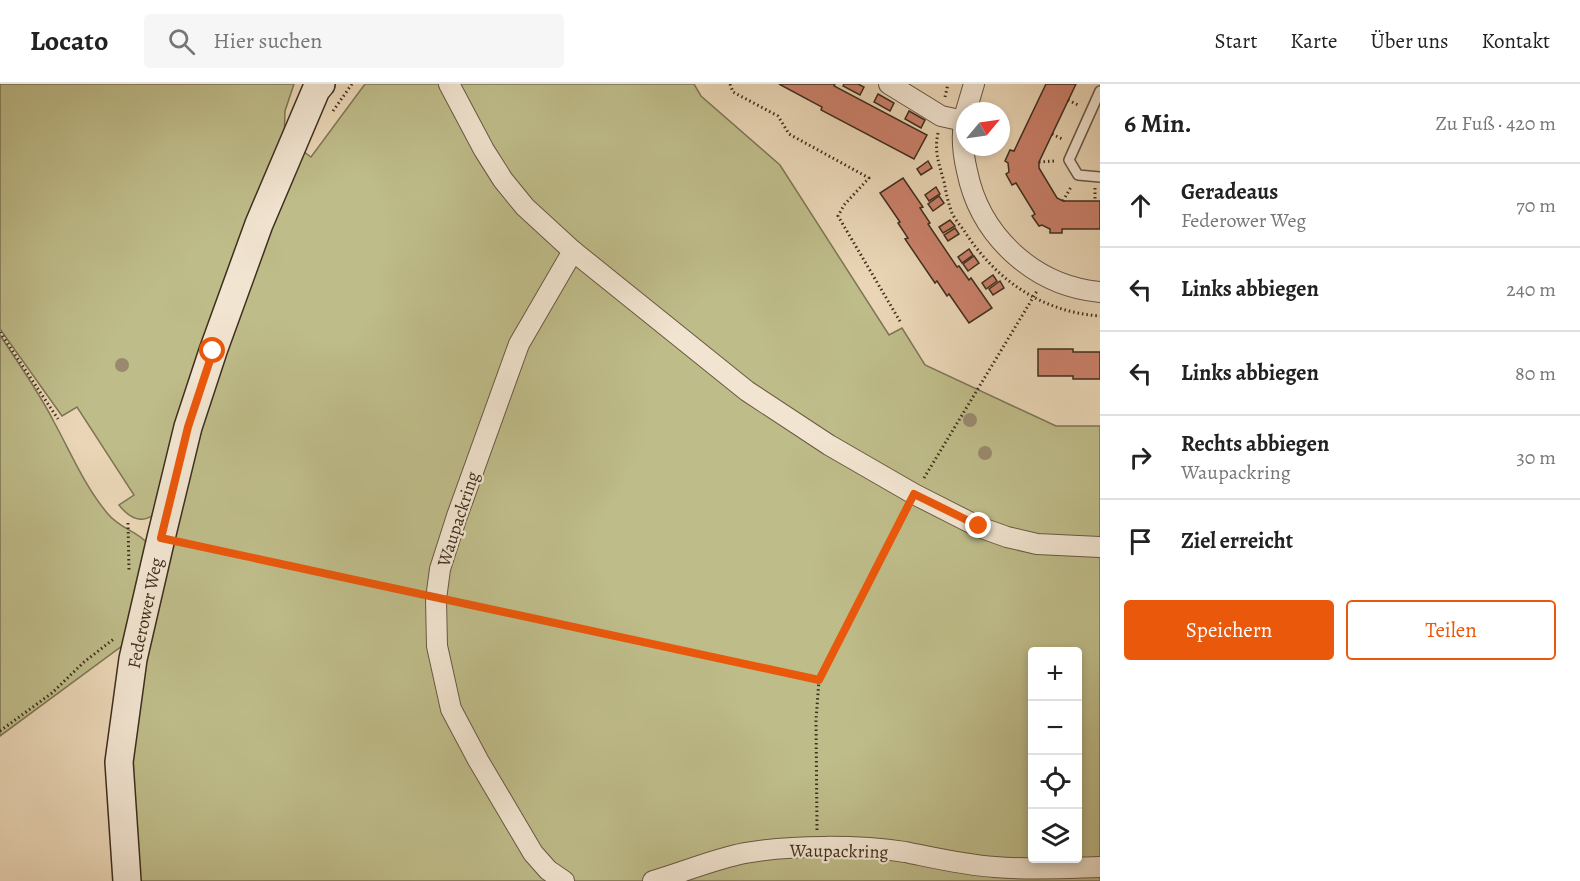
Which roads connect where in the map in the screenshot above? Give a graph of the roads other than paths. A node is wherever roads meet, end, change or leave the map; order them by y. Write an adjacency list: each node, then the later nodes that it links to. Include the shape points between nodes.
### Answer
1 (321, 84): 14 (street, Federower Weg, via 260,224 188,427 134,659 119,762)
2 (449, 84): 10 (street, via 503,180 525,207)
3 (889, 84): 7 (street, via 941,116)
4 (974, 84): 6 (street)
5 (1100, 91): 9 (lane, via 1070,160 1078,175)
6 (969, 102)
7 (956, 116)
8 (964, 156): 11 (street, via 970,190 983,218 1002,243 1023,263 1045,276 1068,286)
9 (1100, 177)
10 (573, 251): 12 (street, via 747,391 914,494 1007,537 1037,544); 15 (street, Waupackring, via 519,344 457,516 440,569 436,599 437,646 451,709 533,853)
11 (1100, 292)
12 (1100, 547)
13 (1100, 867): 16 (street, Waupackring, via 995,867 903,852 817,848 746,853)
14 (127, 881)
15 (564, 881)
16 (653, 881)

